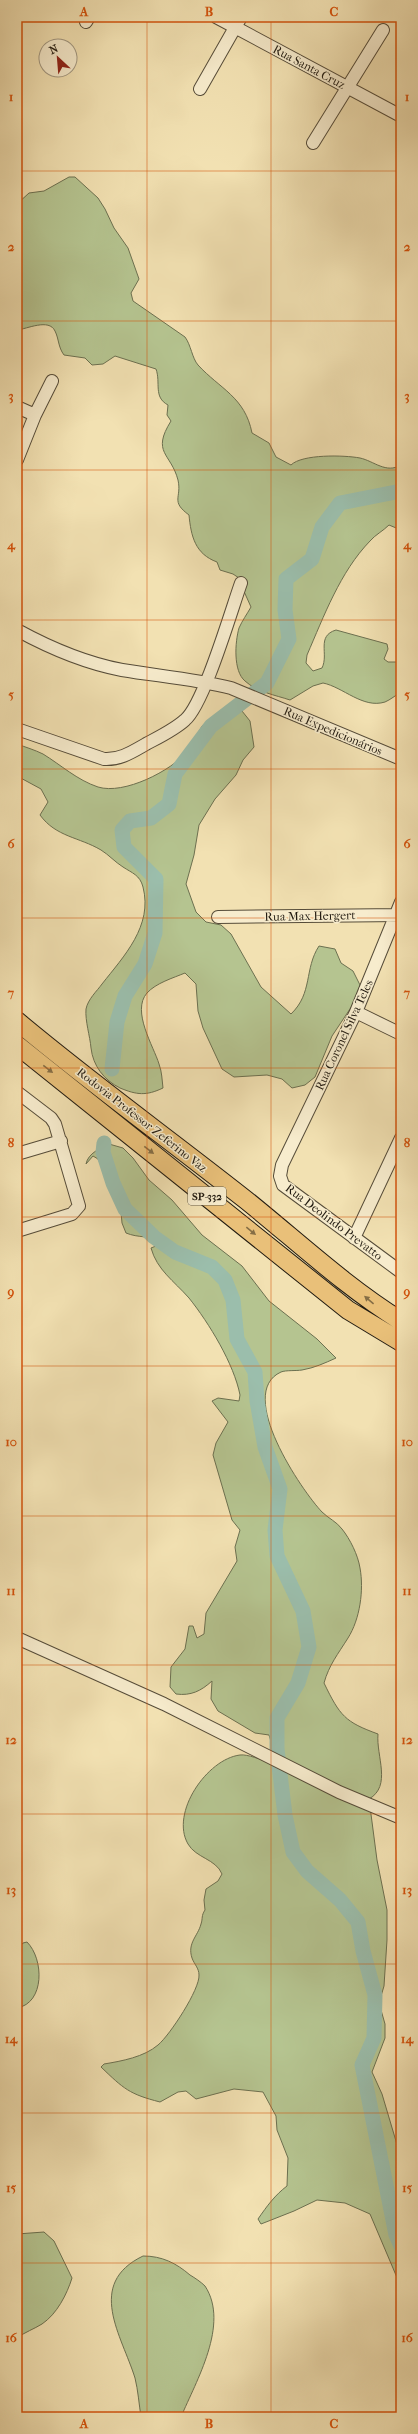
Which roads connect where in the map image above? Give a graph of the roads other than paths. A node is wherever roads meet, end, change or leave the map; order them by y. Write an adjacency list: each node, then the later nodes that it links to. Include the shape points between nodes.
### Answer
1 (216, 17): 2 (street, Rua Santa Cruz)
2 (238, 22): 4 (street, Rua Santa Cruz); 5 (street)
3 (383, 30): 4 (street)
4 (347, 87): 6 (street, Rua Santa Cruz); 7 (street)
5 (200, 89)
6 (401, 116)
7 (313, 143)
8 (52, 381): 10 (street)
9 (17, 407): 10 (street)
10 (35, 415): 11 (street)
11 (17, 460)
12 (241, 583): 14 (street)
13 (17, 630): 14 (street, Rua Expedicionários, via 52,649 121,670)
14 (206, 681): 15 (street, via 186,720 123,757 113,760); 16 (street, Rua Expedicionários, via 266,702)
15 (17, 729)
16 (401, 759)
17 (401, 902): 18 (street, Rua Coronel Silva Teles)
18 (398, 915): 19 (street, Rua Max Hergert); 20 (street, Rua Coronel Silva Teles)
19 (218, 917)
20 (356, 1012): 22 (street); 28 (street, Rua Coronel Silva Teles)
21 (17, 1021): 33 (highway, Rodovia Professor Zeferino Vaz / SP-332, one-way to 21, via 374,1305 246,1200 58,1056)
22 (401, 1034)
23 (17, 1045): 32 (highway, Rodovia Professor Zeferino Vaz / SP-332, one-way to 32)
24 (17, 1092): 26 (street, via 51,1118)
25 (401, 1138): 30 (street)
26 (61, 1141): 27 (street); 29 (street, via 78,1200 77,1210 72,1214)
27 (17, 1154)
28 (282, 1165): 30 (street, Rua Deolindo Prevatto, via 280,1176 283,1186)
29 (17, 1231)
30 (354, 1238): 31 (street, Rua Deolindo Prevatto)
31 (401, 1272)
32 (348, 1310): 34 (highway, Rodovia Professor Zeferino Vaz / SP-332); 35 (highway, via 359,1326)
33 (401, 1321)
34 (401, 1342)
35 (401, 1354)
36 (17, 1638): 37 (street, via 164,1704 338,1792)
37 (401, 1818)

